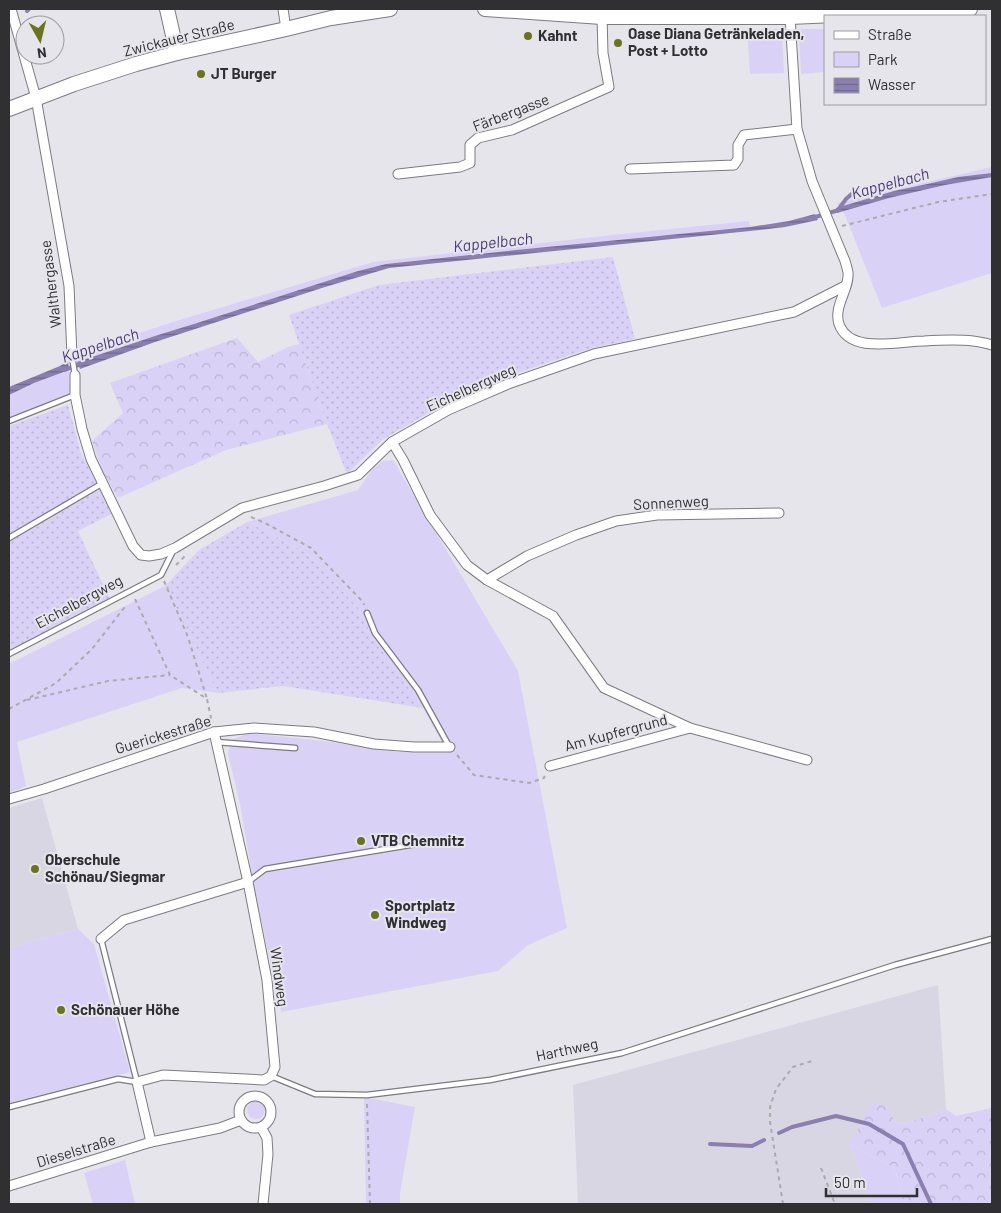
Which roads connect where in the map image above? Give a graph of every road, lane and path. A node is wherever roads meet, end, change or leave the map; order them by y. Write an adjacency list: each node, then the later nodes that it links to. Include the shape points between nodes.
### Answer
1 (12, 9): 16 (street, Walthergasse)
2 (167, 9): 15 (main road)
3 (283, 9): 14 (street)
4 (390, 9): 14 (main road, Zwickauer Straße, via 331,18)
5 (485, 9): 7 (main road)
6 (970, 9): 8 (main road)
7 (516, 10): 12 (main road)
8 (930, 10): 11 (main road)
9 (771, 13): 12 (main road); 13 (main road)
10 (824, 15): 13 (main road)
11 (830, 15)
12 (602, 17): 20 (street, Färbergasse, via 609,87 512,130 478,138 470,145 470,163)
13 (790, 17): 18 (street)
14 (286, 30): 15 (main road, Zwickauer Straße)
15 (177, 54): 16 (main road, Zwickauer Straße, via 136,64)
16 (36, 98): 17 (main road, Zwickauer Straße); 25 (street, Walthergasse, via 69,286)
17 (9, 109)
18 (797, 129): 19 (street, via 744,135 738,144 738,159 734,165); 22 (street, via 812,181)
19 (630, 169)
20 (398, 174)
21 (992, 194): 22 (path, via 938,202)
22 (832, 229): 23 (street, via 848,273)
23 (845, 286): 24 (street, via 838,312 839,324 849,338 885,344 972,341); 29 (street, Eichelbergweg, via 794,312 594,354 508,384 448,410)
24 (992, 345)
25 (72, 356): 26 (lane, Walthergasse)
26 (75, 375): 27 (street, Walthergasse)
27 (75, 395): 28 (lane); 30 (street, Walthergasse, via 91,459)
28 (9, 421)
29 (392, 442): 35 (street, Eichelbergweg, via 358,475 242,508); 38 (street, Am Kupfergrund, via 430,515 467,565)
30 (103, 483): 33 (lane); 34 (street, Walthergasse)
31 (256, 513): 40 (path, via 247,515 311,548 363,602)
32 (779, 513): 38 (street, Sonnenweg, via 657,515 616,521 527,556)
33 (9, 538)
34 (132, 546): 35 (street, Eichelbergweg, via 141,555 149,556)
35 (174, 548): 37 (lane)
36 (189, 552): 37 (path)
37 (161, 575): 39 (lane, Eichelbergweg); 43 (path, via 188,637)
38 (487, 580): 46 (street, Am Kupfergrund, via 553,616 604,688)
39 (131, 590): 41 (lane, Eichelbergweg); 42 (path); 44 (path, via 124,608 92,649 56,683)
40 (368, 613): 49 (lane, via 375,633 418,690)
41 (9, 654)
42 (170, 675): 43 (path); 44 (path, via 108,681)
43 (208, 699): 47 (path)
44 (23, 701): 45 (path)
45 (9, 710)
46 (690, 728): 51 (street, Am Kupfergrund); 52 (street, Am Kupfergrund)
47 (214, 732): 48 (street, Windweg); 49 (street, Guerickestraße, via 254,728 314,732 384,745); 53 (street, Guerickestraße)
48 (216, 742): 50 (lane); 55 (street, Windweg)
49 (450, 747): 52 (path, via 474,775 529,783 544,778)
50 (295, 748)
51 (807, 760)
52 (550, 766)
53 (9, 799)
54 (440, 840): 55 (lane, via 265,869)
55 (248, 882): 56 (street, via 124,920); 59 (street, Windweg, via 267,980 275,1067)
56 (101, 939): 60 (lane)
57 (992, 939): 61 (lane, Harthweg, via 896,965 622,1052 490,1080)
58 (815, 1060): 70 (path, via 793,1067 776,1090 770,1107)
59 (271, 1076): 60 (street, Harthweg, via 264,1080 163,1074); 61 (lane, Harthweg, via 315,1094)
60 (137, 1082): 62 (lane, via 118,1079); 65 (street)
61 (367, 1095): 69 (path)
62 (9, 1107)
63 (242, 1120): 64 (street, via 248,1126); 64 (street, via 240,1110 244,1101 253,1096 263,1098 270,1105 271,1115); 65 (street, Dieselstraße, via 220,1128)
64 (261, 1127): 68 (street, via 267,1138 268,1154)
65 (151, 1142): 67 (street, Dieselstraße)
66 (821, 1168): 71 (path)
67 (9, 1186)
68 (263, 1204)
69 (370, 1204)
70 (783, 1204)
71 (835, 1204)

